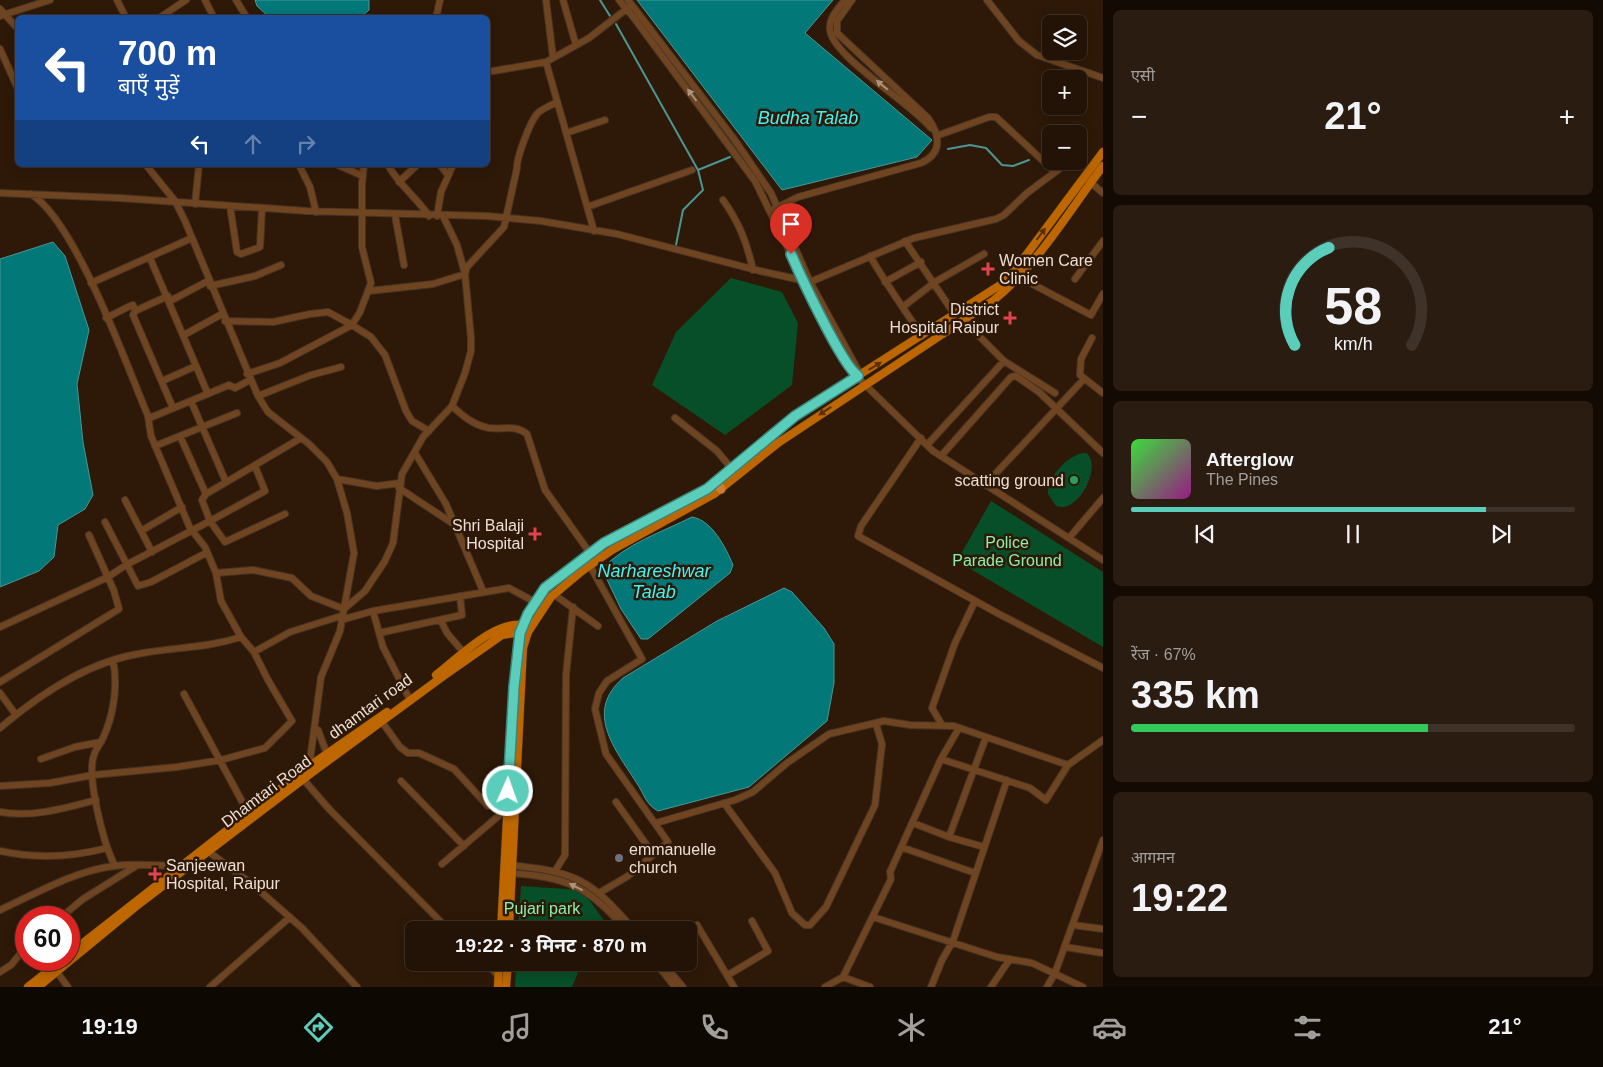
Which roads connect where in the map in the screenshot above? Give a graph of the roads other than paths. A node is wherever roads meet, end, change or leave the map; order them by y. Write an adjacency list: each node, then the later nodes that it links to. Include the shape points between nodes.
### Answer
1 (50, 0): 14 (street)
2 (117, 0): 15 (street)
3 (186, 0): 16 (street)
4 (205, 0): 17 (street)
5 (236, 0): 18 (street)
6 (440, 0): 19 (street)
7 (546, 0): 23 (street)
8 (562, 0): 21 (street)
9 (618, 0): 13 (street)
10 (845, 0): 32 (street, one-way to 10, via 928,123 847,56 831,36 833,15)
11 (852, 0): 31 (street, via 837,21 837,34 918,107)
12 (987, 0): 26 (street, via 1019,41 1037,56)
13 (629, 4): 21 (street, via 596,33); 60 (street)
14 (2, 13): 20 (street)
15 (124, 15)
16 (164, 15)
17 (212, 15)
18 (245, 15)
19 (437, 15)
20 (15, 26)
21 (576, 45): 23 (street)
22 (0, 50): 27 (street)
23 (553, 57): 24 (street)
24 (546, 62): 25 (street); 28 (street)
25 (493, 71)
26 (1103, 78)
27 (15, 82)
28 (557, 102): 30 (street); 66 (street, via 537,114 516,161)
29 (605, 120): 30 (street)
30 (566, 133): 58 (street)
31 (939, 135): 32 (street); 46 (street, via 996,117)
32 (938, 144): 60 (street, via 935,153 921,163 798,196)
33 (1103, 152): 49 (main road)
34 (1103, 166): 49 (main road)
35 (148, 167): 55 (street)
36 (199, 167): 56 (street)
37 (301, 167): 61 (street)
38 (343, 167): 48 (street)
39 (364, 167): 48 (street)
40 (389, 167): 50 (street)
41 (415, 167): 50 (street)
42 (442, 167): 47 (street)
43 (452, 167): 47 (street)
44 (692, 170): 58 (street)
45 (1058, 170): 46 (street)
46 (1055, 172): 69 (street, via 996,219)
47 (448, 175): 65 (street, via 441,192)
48 (363, 176): 62 (street)
49 (1088, 180): 52 (street); 79 (main road); 92 (main road, one-way to 49, via 1012,274)
50 (399, 182): 64 (street, via 415,196)
51 (0, 193): 53 (street)
52 (1103, 193)
53 (30, 194): 55 (street); 84 (street, via 42,201 53,214)
54 (723, 200): 77 (street, via 746,240)
55 (176, 203): 56 (street); 68 (street)
56 (195, 204): 57 (street)
57 (230, 206): 59 (street); 59 (street, via 237,252 241,254 260,247)
58 (587, 207): 67 (street)
59 (262, 208): 61 (street)
60 (774, 209): 81 (street)
61 (316, 212): 62 (street)
62 (362, 214): 63 (street); 86 (street, via 362,247 371,283)
63 (395, 215): 64 (street); 76 (street)
64 (429, 216): 65 (street)
65 (440, 216): 66 (street); 78 (street, via 457,245)
66 (507, 218): 67 (street); 78 (street, via 504,227 480,251)
67 (594, 231): 77 (street)
68 (192, 238): 73 (street); 85 (street)
69 (905, 241): 72 (street); 74 (street)
70 (1103, 241): 80 (street)
71 (984, 254): 83 (street)
72 (870, 256): 81 (street); 82 (street)
73 (150, 258): 84 (street); 88 (street)
74 (921, 262): 82 (street); 83 (street)
75 (281, 265): 85 (street, via 256,276)
76 (404, 265)
77 (753, 270): 81 (street)
78 (465, 274): 86 (street, via 433,284); 113 (street, via 471,352)
79 (1019, 277): 87 (street, via 1091,315); 95 (main road)
80 (1075, 279)
81 (807, 281): 103 (street, via 858,370)
82 (885, 282): 89 (street)
83 (935, 282): 89 (street); 92 (street)
84 (91, 283): 93 (street)
85 (209, 283): 88 (street); 91 (street)
86 (369, 290): 96 (street)
87 (1103, 294)
88 (169, 299): 90 (street); 97 (street)
89 (904, 306): 98 (street)
90 (135, 311): 93 (street, via 133,305); 106 (street, via 133,315)
91 (222, 314): 94 (street); 97 (street)
92 (955, 315): 98 (main road)
93 (106, 318): 117 (street)
94 (225, 321): 96 (street, via 273,322 328,312); 104 (street)
95 (964, 321): 100 (street); 107 (main road)
96 (352, 325): 104 (street); 120 (street, via 371,337 385,355 406,411 412,421)
97 (184, 335): 101 (street)
98 (922, 336): 103 (main road, one-way to 98)
99 (1092, 338): 105 (street, via 1081,359 1080,375)
100 (1004, 361): 110 (street); 124 (street)
101 (196, 366): 106 (street); 109 (street)
102 (341, 367): 111 (street)
103 (858, 376): 107 (street); 130 (main road, via 795,416)
104 (248, 377): 109 (street, via 235,388 230,385); 111 (street)
105 (1084, 379): 108 (street); 115 (street)
106 (162, 381): 114 (street)
107 (865, 384): 123 (street); 135 (main road, one-way to 135)
108 (1103, 393)
109 (208, 394): 112 (street)
110 (1055, 394)
111 (258, 396): 122 (street, via 268,412)
112 (191, 401): 114 (street); 119 (street)
113 (452, 406): 120 (street); 150 (street, via 468,421 489,428 521,429 527,434 545,490)
114 (173, 408): 117 (street)
115 (1056, 409): 127 (street); 128 (street, via 1022,379 1011,377); 133 (street)
116 (237, 413): 119 (street)
117 (148, 416): 125 (street)
118 (675, 418): 130 (street, via 717,451)
119 (202, 427): 121 (street); 132 (street)
120 (429, 431): 126 (street)
121 (180, 436): 125 (street); 136 (street)
122 (301, 438): 129 (street); 131 (street, via 327,462)
123 (921, 438): 124 (street); 160 (street, via 857,533)
124 (927, 444): 128 (street)
125 (155, 446): 139 (street)
126 (415, 453): 134 (street, via 402,474); 143 (street)
127 (1103, 453)
128 (941, 456): 133 (street)
129 (255, 466): 132 (street); 141 (street, via 265,490)
130 (732, 469): 135 (main road)
131 (337, 479): 134 (street, via 377,486); 164 (street, via 354,553)
132 (226, 482): 136 (street)
133 (985, 485): 147 (street)
134 (400, 486): 143 (street); 164 (street, via 393,543 370,584)
135 (719, 486): 150 (main road, via 630,528); 153 (main road, via 691,509 612,550)
136 (206, 494): 141 (street, via 202,500)
137 (1103, 498): 147 (street)
138 (125, 500): 144 (street)
139 (182, 507): 144 (street); 145 (street)
140 (285, 514): 141 (street, via 225,542)
141 (210, 521): 145 (street)
142 (105, 522): 152 (street)
143 (456, 525): 157 (street)
144 (141, 531): 148 (street)
145 (191, 532): 148 (street); 149 (street, via 205,547)
146 (89, 534): 155 (street)
147 (1069, 538): 151 (street)
148 (152, 552): 152 (street)
149 (206, 553): 152 (street, via 140,586); 154 (street)
150 (587, 555): 153 (street); 156 (main road)
151 (1103, 560)
152 (126, 566): 155 (street)
153 (590, 566): 158 (main road); 210 (street, via 642,659 607,681 599,693 595,709 606,754)
154 (216, 573): 164 (street, via 253,570 292,578 311,596); 173 (street, via 221,601)
155 (108, 577): 170 (street); 178 (street, via 119,609)
156 (545, 588): 158 (street); 161 (main road)
157 (483, 591): 159 (street); 161 (street, via 509,588)
158 (554, 594): 162 (main road); 163 (street)
159 (460, 596): 165 (street); 167 (street, via 462,616)
160 (974, 601): 177 (street); 186 (street, via 932,708)
161 (536, 602): 162 (street); 168 (main road)
162 (544, 607): 168 (main road)
163 (573, 607): 169 (street); 226 (street, via 565,684 565,854)
164 (344, 609): 166 (street)
165 (374, 611): 166 (street); 171 (street)
166 (341, 618): 174 (street, via 290,632); 184 (street, via 340,631 322,677)
167 (441, 621): 171 (street); 175 (street, via 447,634)
168 (527, 626): 172 (main road); 175 (main road, dhamtari road, via 511,625 498,629)
169 (598, 626)
170 (0, 627)
171 (379, 633): 181 (street)
172 (523, 634): 183 (main road, Dhamtari Road, via 508,633 498,638); 206 (main road, via 514,687); 225 (main road)
173 (241, 637): 174 (street); 176 (street, via 216,645 142,653)
174 (254, 652): 195 (street, via 292,721 265,748)
175 (464, 653): 181 (main road, dhamtari road)
176 (114, 660): 182 (street, via 60,684); 191 (street, via 114,695)
177 (1103, 668)
178 (0, 682)
179 (0, 693): 182 (street)
180 (184, 694): 195 (street)
181 (408, 696): 192 (main road, dhamtari road)
182 (16, 715): 187 (street)
183 (382, 722): 198 (main road, Dhamtari Road); 206 (street, via 408,753 419,753 454,769 488,806 495,803)
184 (317, 724): 192 (street, via 319,739); 198 (street)
185 (876, 724): 186 (street, via 884,721); 205 (street, via 829,734 753,792); 205 (street, via 882,744 875,805 826,907 810,925 805,925 792,913 775,873)
186 (942, 725): 188 (street)
187 (0, 728)
188 (959, 728): 189 (street); 194 (street)
189 (986, 737): 196 (street); 197 (street)
190 (1103, 741): 196 (street)
191 (101, 742): 193 (street); 199 (street, via 93,755)
192 (327, 754): 198 (main road, dhamtari road)
193 (41, 759)
194 (941, 759): 197 (street); 209 (street)
195 (221, 760): 199 (street, via 177,768); 208 (street)
196 (1068, 766): 200 (street, via 1046,800 1030,788)
197 (974, 770): 200 (street); 211 (street)
198 (307, 773): 208 (main road, dhamtari road); 208 (main road, Dhamtari Road); 234 (street, via 330,810)
199 (93, 775): 202 (street, via 50,783); 203 (street)
200 (1006, 780): 215 (street)
201 (401, 781): 213 (street)
202 (0, 786)
203 (96, 800): 207 (street, via 40,813); 216 (street)
204 (616, 802): 219 (street)
205 (724, 803): 210 (street)
206 (508, 808): 213 (street); 225 (main road)
207 (0, 812)
208 (250, 816): 218 (main road, Dhamtari Road); 224 (main road, dhamtari road)
209 (913, 822): 211 (street); 214 (street)
210 (656, 823): 219 (street, via 668,842)
211 (949, 837): 215 (street)
212 (1103, 840): 220 (street)
213 (464, 846): 221 (street)
214 (901, 847): 227 (street); 232 (street, via 890,872 891,879)
215 (984, 847): 227 (street)
216 (107, 848): 217 (street, via 74,855 32,857); 222 (street)
217 (0, 851)
218 (209, 852): 224 (main road, Dhamtari Road); 231 (street)
219 (653, 854): 228 (street, via 628,876)
220 (1100, 857): 240 (street)
221 (442, 864)
222 (115, 866): 223 (street); 230 (street, via 73,876)
223 (137, 866): 224 (street); 229 (street)
224 (182, 868): 243 (main road, dhamtari road); 245 (main road, Dhamtari Road)
225 (508, 869): 226 (street); 235 (main road); 236 (main road); 237 (street, one-way to 225, via 582,890 546,876)
226 (556, 871): 228 (street, via 580,880)
227 (975, 873): 242 (street)
228 (599, 893): 238 (street)
229 (75, 906)
230 (0, 910)
231 (290, 917): 265 (street); 266 (street)
232 (873, 917): 242 (street); 261 (street)
233 (752, 920): 260 (street, via 768,951)
234 (440, 921)
235 (502, 921)
236 (509, 921)
237 (617, 921)
238 (625, 921)
239 (697, 925): 260 (street)
240 (1073, 925): 241 (street); 244 (street)
241 (1103, 929)
242 (953, 942): 248 (street); 274 (street)
243 (80, 946)
244 (1065, 947): 246 (street); 258 (street)
245 (80, 950)
246 (1103, 953)
247 (15, 959): 257 (street)
248 (1010, 959): 258 (street, via 1032,963); 275 (street)
249 (53, 971): 262 (main road)
250 (54, 971): 263 (main road, Dhamtari Road)
251 (56, 971): 264 (street)
252 (493, 971): 259 (street)
253 (498, 971): 259 (main road)
254 (507, 971): 268 (main road)
255 (662, 971): 269 (street)
256 (670, 971): 270 (street)
257 (0, 972)
258 (1055, 973): 276 (street); 277 (street)
259 (498, 976): 267 (main road)
260 (728, 976): 271 (street)
261 (842, 977): 272 (street); 273 (street)
262 (28, 987)
263 (38, 987)
264 (68, 987)
265 (210, 987)
266 (357, 987)
267 (498, 987)
268 (506, 987)
269 (675, 987)
270 (683, 987)
271 (734, 987)
272 (825, 987)
273 (870, 987)
274 (931, 987)
275 (991, 987)
276 (1047, 987)
277 (1083, 987)

